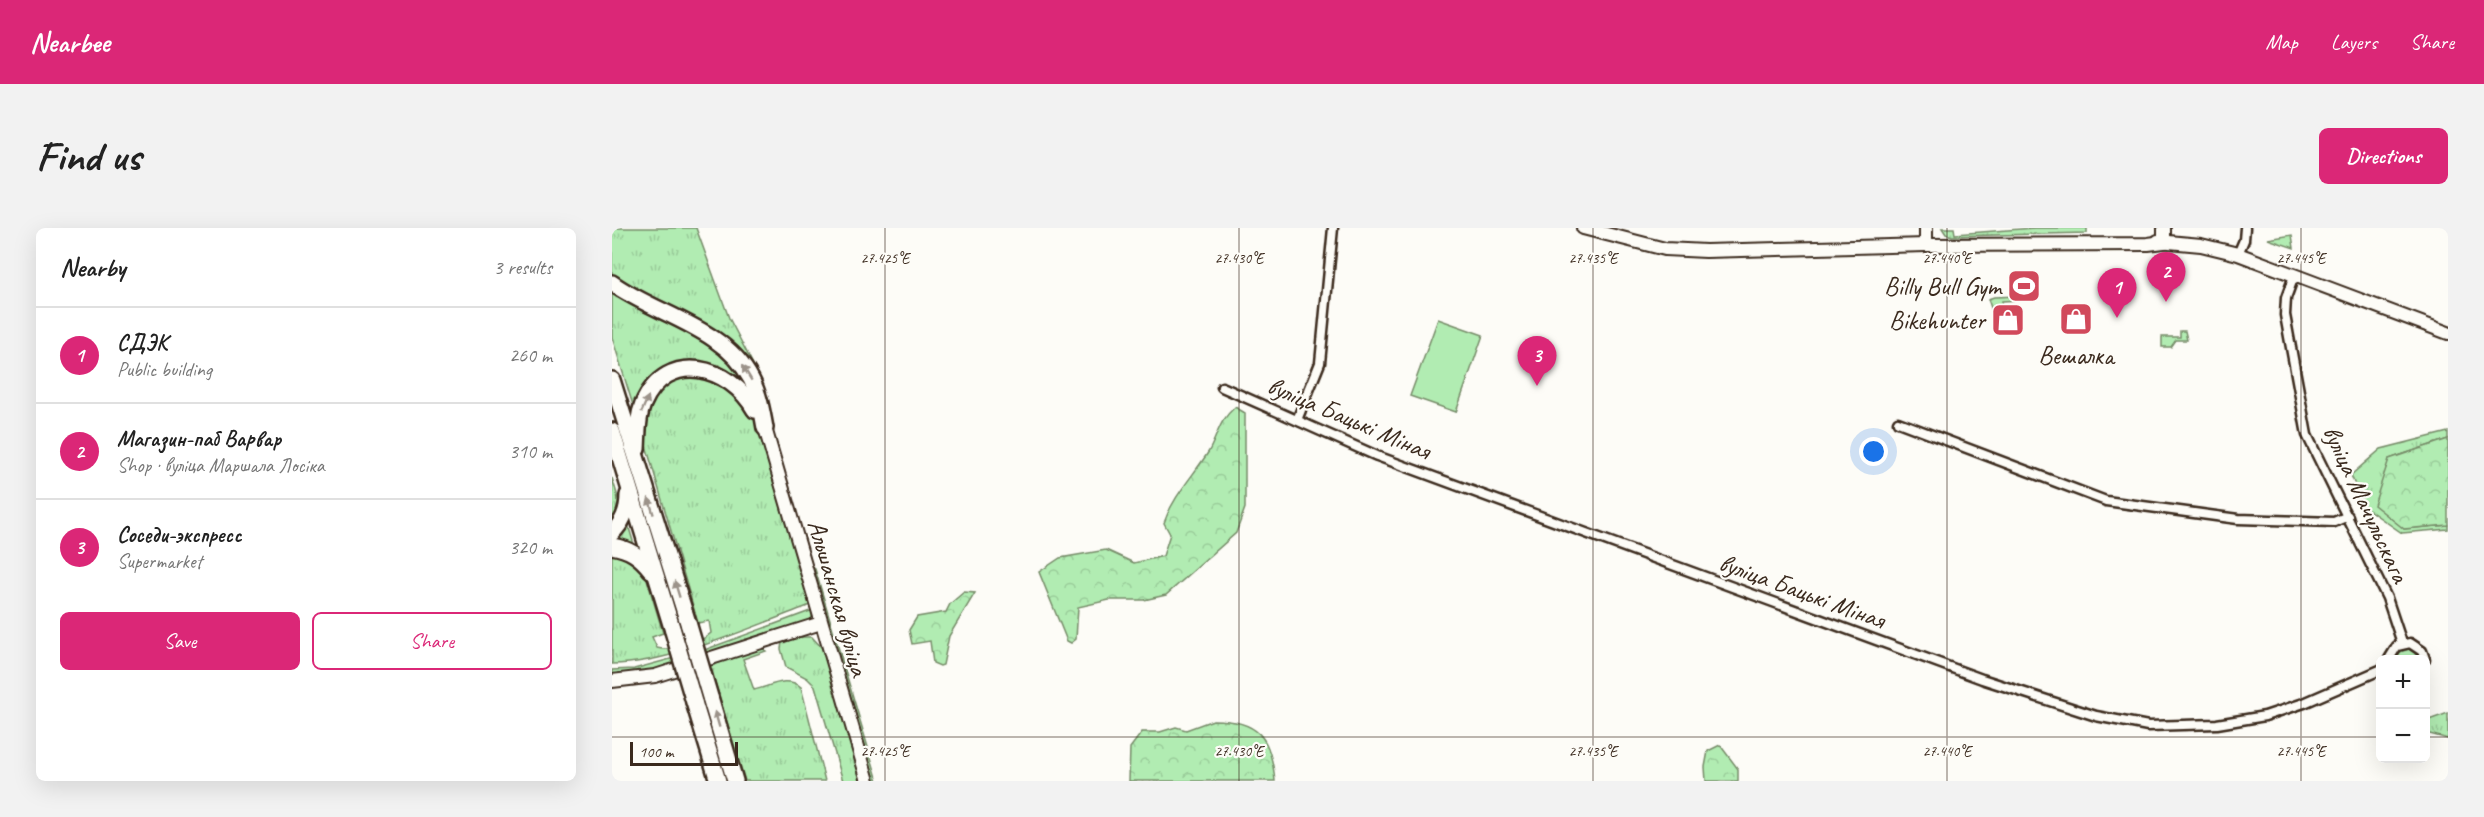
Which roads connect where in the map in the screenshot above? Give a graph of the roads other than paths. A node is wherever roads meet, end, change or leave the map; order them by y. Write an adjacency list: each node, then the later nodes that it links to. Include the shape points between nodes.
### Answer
1 (1333, 228): 14 (street, via 1320,363)
2 (1583, 228): 7 (main road, via 1683,251)
3 (1926, 228): 7 (main road)
4 (2164, 228): 6 (main road)
5 (2245, 228): 8 (street)
6 (2164, 242): 7 (main road, via 2050,240); 8 (main road, via 2201,244)
7 (1926, 245)
8 (2238, 254): 9 (main road)
9 (2294, 276): 11 (main road); 20 (street, вуліца Мачульскага, via 2285,315 2307,435)
10 (612, 283): 16 (highway, one-way to 10, via 752,380 728,349)
11 (2448, 333)
12 (612, 380): 18 (highway)
13 (1222, 387): 14 (street, вуліца Бацькі Міная)
14 (1297, 420): 28 (street, вуліца Бацькі Міная, via 1377,456 1686,571 1982,679 2096,716 2148,726 2217,724 2275,713)
15 (1898, 422): 20 (street, via 2106,501 2238,519 2334,522)
16 (765, 428): 18 (highway, one-way to 16, via 643,405 655,386 682,370 712,371 729,380 747,394); 24 (main road, Альшанская вуліца)
17 (612, 431): 19 (highway)
18 (637, 461): 31 (highway, one-way to 18, bridge)
19 (627, 480): 21 (highway, via 626,513); 23 (highway)
20 (2348, 516): 25 (street, вуліца Мачульскага, via 2387,598)
21 (612, 533)
22 (612, 546): 23 (highway, via 639,556)
23 (655, 575): 30 (highway, bridge)
24 (821, 623): 29 (main road, via 655,676); 32 (main road, Альшанская вуліца)
25 (2402, 643): 26 (street); 27 (street, via 2417,646)
26 (2391, 655)
27 (2423, 655)
28 (2376, 672)
29 (612, 681)
30 (718, 781)
31 (735, 781)
32 (868, 781)

